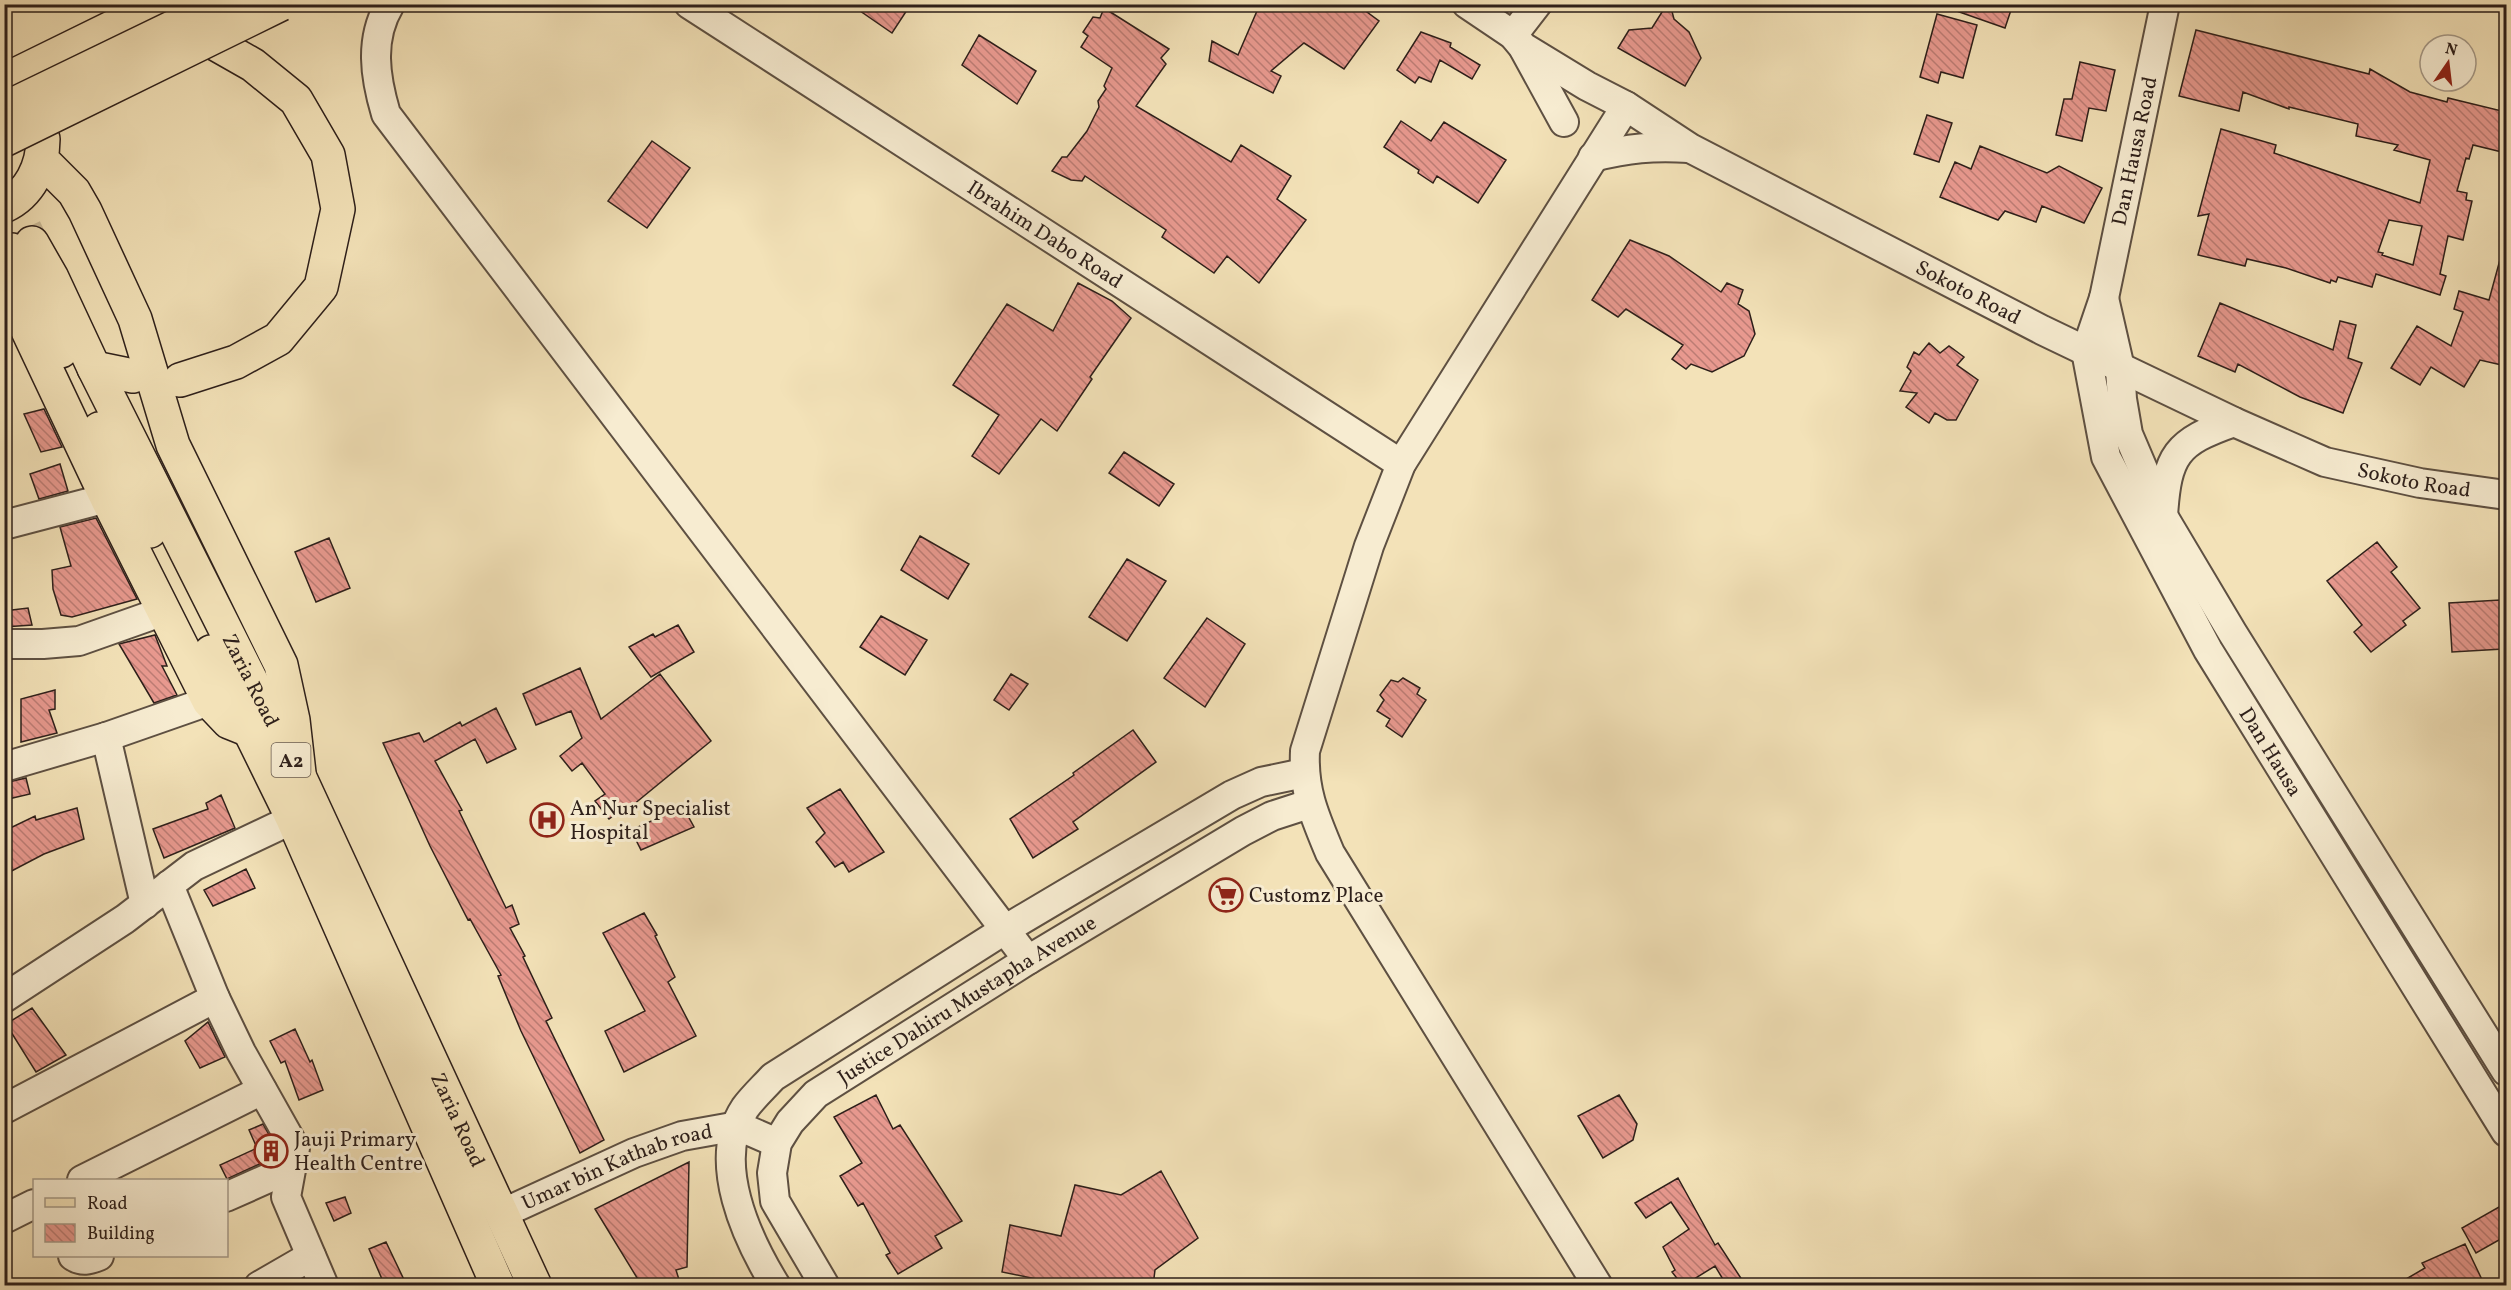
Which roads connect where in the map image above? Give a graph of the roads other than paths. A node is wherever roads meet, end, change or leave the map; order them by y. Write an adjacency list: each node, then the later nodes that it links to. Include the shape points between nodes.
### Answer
1 (221, 4): 11 (main road, bridge)
2 (281, 4): 9 (main road, bridge)
3 (390, 4): 46 (street, via 382,18 375,51 378,87 386,114)
4 (689, 4): 29 (street, Ibrahim Dabo Road)
5 (1467, 4): 10 (street, Sokoto Road)
6 (1537, 4): 10 (street)
7 (2165, 4): 20 (street, Dan Hausa Road)
8 (153, 7): 11 (main road)
9 (209, 40): 14 (main road, bridge); 26 (main road, via 254,65 296,100 328,155 338,209 321,287 278,339 236,362)
10 (1518, 41): 12 (street, Sokoto Road); 13 (street)
11 (5, 89): 17 (main road, via 22,91 33,105 43,140)
12 (1626, 106): 15 (street, Sokoto Road); 16 (street)
13 (1564, 122)
14 (4, 140)
15 (1690, 148): 16 (street, via 1629,148); 21 (street, Sokoto Road)
16 (1593, 157): 29 (street)
17 (41, 159): 18 (main road, via 24,191); 41 (main road, via 74,192 90,222 135,319 172,445 281,665)
18 (4, 206)
19 (16, 258): 23 (main road, Zaria Road / A2, via 52,278); 31 (main road); 37 (main road, Zaria Road / A2)
20 (2104, 298): 22 (street, Dan Hausa Road); 24 (street, Dan Hausa)
21 (2042, 330): 22 (street, Sokoto Road); 28 (street, via 2063,360)
22 (2086, 351): 24 (street, Sokoto Road); 28 (street, Dan Hausa)
23 (94, 368): 25 (main road); 41 (main road, Zaria Road / A2)
24 (2120, 368): 27 (street, Sokoto Road); 32 (street, Dan Hausa, via 2127,434)
25 (133, 376)
26 (180, 380)
27 (2234, 422): 30 (street, Sokoto Road, via 2325,462 2420,483); 32 (street, via 2200,434 2182,447 2171,464)
28 (2101, 435): 54 (street, Dan Hausa, via 2106,457 2208,650)
29 (1401, 464): 40 (street, via 1370,546 1312,728)
30 (2506, 495)
31 (107, 498): 33 (street); 34 (main road)
32 (2163, 516): 50 (street, Dan Hausa)
33 (4, 525)
34 (164, 611): 35 (street, via 79,641); 36 (main road)
35 (4, 644)
36 (209, 701): 37 (main road, via 229,722); 38 (street)
37 (249, 730): 43 (main road, Zaria Road / A2)
38 (106, 737): 39 (street); 45 (street)
39 (4, 767)
40 (1304, 773): 42 (street); 46 (street, via 1261,782 1232,795)
41 (300, 778): 60 (main road, Zaria Road / A2)
42 (1309, 804): 47 (street, Justice Dahiru Mustapha Avenue, via 1243,831); 71 (street, via 1330,853)
43 (293, 819): 44 (street, via 194,866); 67 (main road, Zaria Road / A2)
44 (169, 885): 45 (street); 49 (street)
45 (145, 904): 48 (street)
46 (1006, 929): 47 (street); 53 (street, via 773,1077 744,1109)
47 (1029, 960): 55 (street, Justice Dahiru Mustapha Avenue, via 816,1094)
48 (4, 998)
49 (215, 998): 51 (street); 52 (street)
50 (2506, 1071)
51 (262, 1090): 56 (street, via 295,1148); 57 (street)
52 (4, 1109)
53 (738, 1126): 55 (street); 60 (street, Umar bin Kathab road, via 682,1136 634,1153); 69 (street, via 730,1170 740,1212)
54 (2506, 1132)
55 (777, 1143): 70 (street, Justice Dahiru Mustapha Avenue, via 772,1173 776,1201)
56 (291, 1168): 58 (street); 62 (street, via 286,1197)
57 (84, 1179)
58 (228, 1196)
59 (33, 1204): 61 (street)
60 (501, 1214): 68 (main road, Zaria Road / A2)
61 (4, 1219)
62 (311, 1256): 65 (street); 66 (street)
63 (75, 1257): 64 (street)
64 (96, 1257)
65 (259, 1286)
66 (324, 1286)
67 (498, 1286)
68 (535, 1286)
69 (776, 1286)
70 (825, 1286)
71 (1598, 1286)

